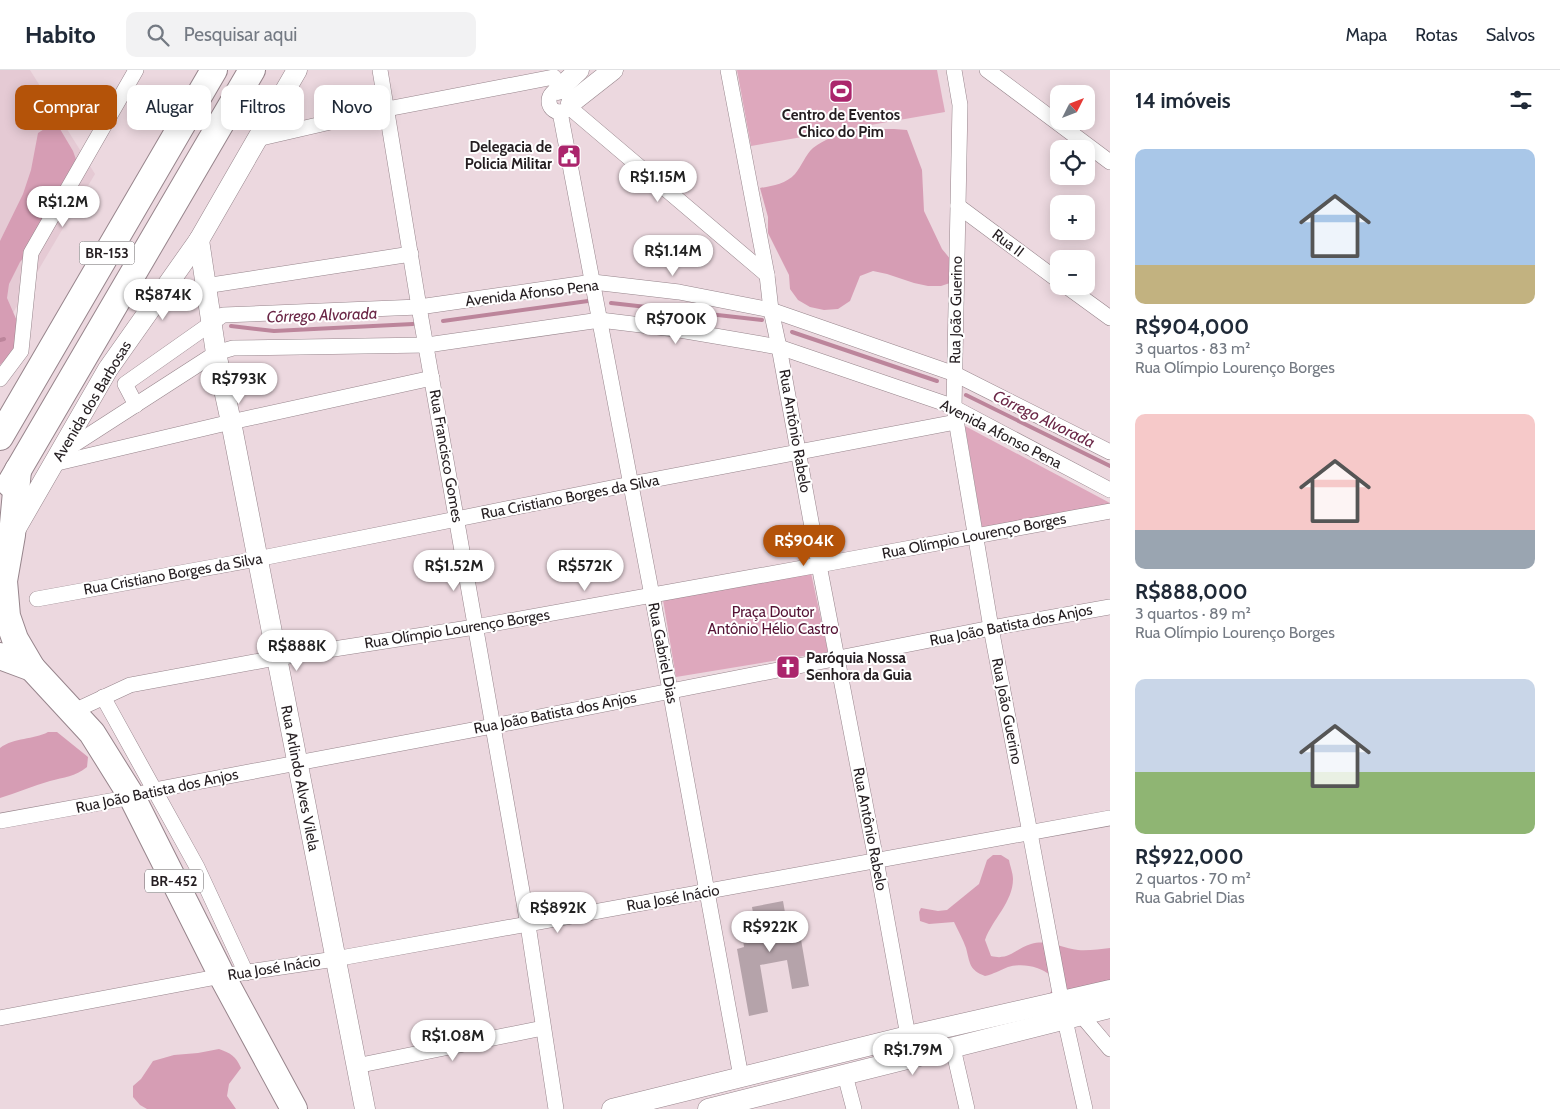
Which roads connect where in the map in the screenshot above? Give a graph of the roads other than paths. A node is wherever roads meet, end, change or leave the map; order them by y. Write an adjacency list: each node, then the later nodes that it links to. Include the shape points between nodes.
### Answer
1 (136, 70): 37 (street, via 31,253 21,351)
2 (214, 70): 42 (highway, BR-153)
3 (252, 70): 46 (highway, BR-153)
4 (297, 70): 16 (street, Avenida dos Barbosas)
5 (380, 70): 11 (street, Rua Francisco Gomes)
6 (579, 70): 12 (street)
7 (613, 70): 12 (street)
8 (728, 70): 22 (street, Rua Antônio Rabelo)
9 (954, 70): 18 (street, Rua João Guerino, via 960,105)
10 (987, 70): 17 (street)
11 (383, 85)
12 (560, 93): 13 (street); 22 (street); 23 (street, Rua Gabriel Dias)
13 (390, 110)
14 (314, 126): 16 (street)
15 (390, 127): 20 (street, Rua Francisco Gomes)
16 (257, 139): 19 (street, Avenida dos Barbosas)
17 (1110, 162)
18 (958, 206): 21 (street, Rua II); 35 (street, Rua João Guerino)
19 (199, 240): 24 (street, Rua Arlindo Alves Vilela); 34 (street, Avenida dos Barbosas)
20 (412, 254): 24 (street); 26 (street, Rua Francisco Gomes)
21 (1050, 273)
22 (767, 276): 27 (street, Rua Antônio Rabelo)
23 (593, 282): 26 (street, Avenida Afonso Pena); 27 (street, Avenida Afonso Pena, via 679,292); 29 (street, Rua Gabriel Dias)
24 (205, 286): 30 (street, Rua Arlindo Alves Vilela)
25 (1078, 295): 28 (street)
26 (420, 307): 30 (street, Avenida Afonso Pena, via 223,314); 31 (street, Rua Francisco Gomes)
27 (771, 310): 32 (street, Rua Antônio Rabelo); 35 (street, Avenida Afonso Pena)
28 (1110, 318)
29 (600, 320): 31 (street, Avenida Afonso Pena); 32 (street, Avenida Afonso Pena); 47 (street, Rua Gabriel Dias)
30 (212, 322): 33 (street, Rua Arlindo Alves Vilela); 38 (street, Avenida Afonso Pena)
31 (427, 345): 33 (street, Avenida Afonso Pena, via 234,348); 36 (street, Rua Francisco Gomes)
32 (780, 347): 40 (street, Avenida Afonso Pena); 44 (street, Rua Antônio Rabelo)
33 (216, 353): 39 (street, Avenida Afonso Pena); 41 (street, Rua Arlindo Alves Vilela)
34 (108, 369): 38 (street); 45 (street, Avenida dos Barbosas)
35 (955, 374): 40 (street, Rua João Guerino); 43 (street, Avenida Afonso Pena)
36 (432, 378): 41 (street); 51 (street, Rua Francisco Gomes)
37 (0, 379)
38 (125, 384): 39 (street)
39 (136, 405): 45 (street, Avenida Afonso Pena)
40 (955, 415): 44 (street, Rua Cristiano Borges da Silva); 48 (street, Avenida Afonso Pena); 52 (street, Rua João Guerino)
41 (231, 422): 45 (street); 54 (street, Rua Arlindo Alves Vilela)
42 (0, 437)
43 (1110, 452)
44 (798, 453): 47 (street, Rua Cristiano Borges da Silva); 55 (street, Rua Antônio Rabelo)
45 (56, 459): 53 (street, Avenida dos Barbosas)
46 (18, 470): 49 (highway, BR-153); 53 (highway, BR-452)
47 (631, 484): 51 (street, Rua Cristiano Borges da Silva); 56 (street, Rua Gabriel Dias)
48 (1110, 490)
49 (0, 502)
50 (1110, 510): 52 (street, Rua Olímpio Lourenço Borges)
51 (457, 520): 54 (street, Rua Cristiano Borges da Silva); 59 (street, Rua Francisco Gomes)
52 (976, 536): 55 (street, Rua Olímpio Lourenço Borges); 60 (street, Rua João Guerino)
53 (6, 545): 64 (highway, BR-452, via 4,581 7,616 15,639)
54 (257, 559): 57 (street, Rua Cristiano Borges da Silva); 62 (street, Rua Arlindo Alves Vilela)
55 (819, 565): 56 (street, Rua Olímpio Lourenço Borges); 63 (street, Rua Antônio Rabelo)
56 (652, 595): 59 (street, Rua Olímpio Lourenço Borges); 65 (street, Rua Gabriel Dias)
57 (37, 599)
58 (1110, 607): 60 (street, Rua João Batista dos Anjos)
59 (475, 627): 62 (street, Rua Olímpio Lourenço Borges); 68 (street, Rua Francisco Gomes)
60 (991, 628): 63 (street, Rua João Batista dos Anjos); 73 (street, Rua João Guerino)
61 (0, 656): 64 (highway, BR-452)
62 (276, 658): 66 (street, Rua Olímpio Lourenço Borges, via 130,685); 69 (street, Rua Arlindo Alves Vilela)
63 (838, 659): 65 (street, Rua João Batista dos Anjos); 74 (street, Rua Antônio Rabelo)
64 (32, 668): 67 (highway, BR-452)
65 (670, 690): 68 (street, Rua João Batista dos Anjos); 75 (street, Rua Gabriel Dias)
66 (103, 698): 67 (street, Rua Olímpio Lourenço Borges); 70 (street)
67 (74, 711): 70 (highway, BR-452)
68 (493, 726): 69 (street, Rua João Batista dos Anjos); 76 (street, Rua Francisco Gomes)
69 (297, 763): 70 (street, Rua João Batista dos Anjos); 77 (street, Rua Arlindo Alves Vilela)
70 (143, 794): 72 (street, Rua João Batista dos Anjos); 78 (highway, BR-452)
71 (1110, 818): 73 (street, Rua José Inácio)
72 (0, 821)
73 (1030, 833): 74 (street, Rua José Inácio); 81 (street, Rua João Guerino)
74 (876, 860): 75 (street, Rua José Inácio); 84 (street, Rua Antônio Rabelo)
75 (707, 892): 76 (street, Rua José Inácio); 91 (street, Rua Gabriel Dias)
76 (528, 925): 77 (street, Rua José Inácio); 83 (street, Rua Francisco Gomes)
77 (335, 959): 78 (street, Rua José Inácio); 88 (street, Rua Arlindo Alves Vilela)
78 (234, 974): 82 (street, Rua José Inácio); 95 (highway, BR-452)
79 (1110, 990): 81 (street)
80 (1110, 1008): 81 (street)
81 (1069, 1012): 84 (street); 85 (street); 86 (street); 102 (street, Rua João Guerino)
82 (0, 1018)
83 (543, 1028): 88 (street); 97 (street, Rua Francisco Gomes)
84 (908, 1036): 87 (street, Rua Antônio Rabelo); 89 (street)
85 (953, 1048): 87 (street); 101 (street)
86 (1110, 1049)
87 (911, 1058): 90 (street)
88 (356, 1066): 96 (street, Rua Arlindo Alves Vilela)
89 (781, 1068): 91 (street); 92 (street)
90 (846, 1075): 92 (street); 100 (street)
91 (741, 1077): 93 (street)
92 (785, 1090): 94 (street)
93 (669, 1102): 98 (street)
94 (747, 1104): 99 (street)
95 (294, 1109)
96 (365, 1109)
97 (556, 1109)
98 (612, 1109)
99 (708, 1109)
100 (854, 1109)
101 (967, 1109)
102 (1085, 1109)

